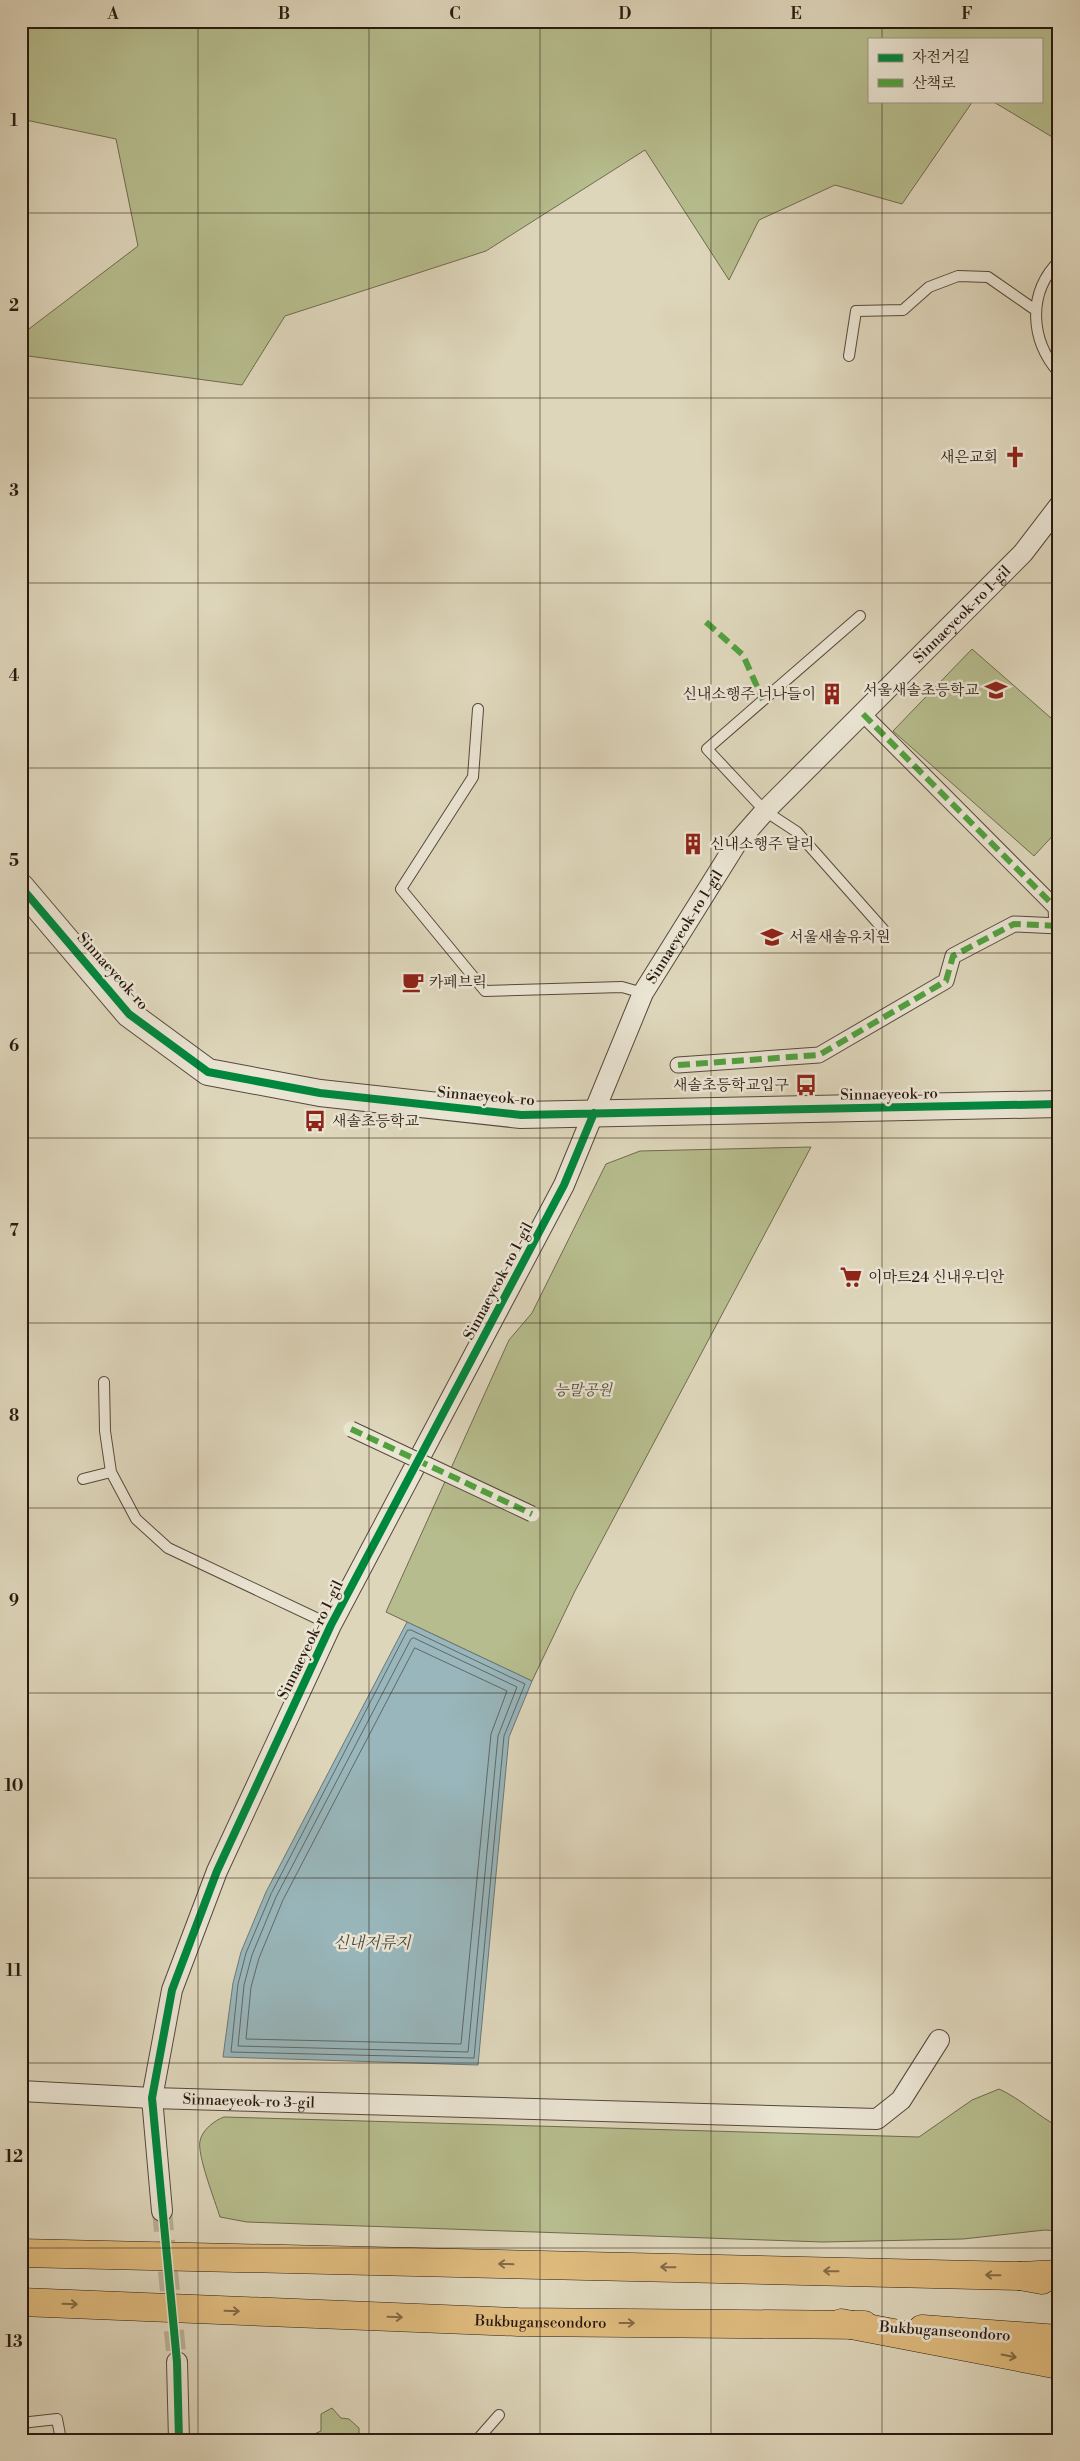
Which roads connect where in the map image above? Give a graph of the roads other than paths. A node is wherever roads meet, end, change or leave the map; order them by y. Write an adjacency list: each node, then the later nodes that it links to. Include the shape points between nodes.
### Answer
1 (1059, 261): 2 (lane, via 1050,270)
2 (1034, 308): 3 (lane, via 988,278 958,276 929,287 903,310 856,311); 4 (lane, via 1040,342 1048,360)
3 (849, 356)
4 (1059, 373)
5 (1059, 506): 8 (street, Sinnaeyeok-ro 1-gil, via 1023,553)
6 (860, 616): 9 (lane, via 706,749)
7 (478, 709): 13 (lane, via 473,777 401,889 485,991 622,987)
8 (863, 714): 9 (street, Sinnaeyeok-ro 1-gil); 11 (street, via 1056,908)
9 (765, 811): 12 (lane, via 797,832); 13 (street, Sinnaeyeok-ro 1-gil, via 736,844)
10 (21, 887): 16 (street, Sinnaeyeok-ro, via 129,1014 208,1072 320,1093 512,1114)
11 (1058, 926): 14 (street, via 1014,924 953,956 946,981 819,1055)
12 (883, 929)
13 (643, 994): 16 (street, Sinnaeyeok-ro 1-gil)
14 (678, 1065)
15 (1059, 1104): 16 (street, Sinnaeyeok-ro)
16 (594, 1113): 22 (street, Sinnaeyeok-ro 1-gil, via 564,1185)
17 (104, 1382): 19 (lane, via 105,1431)
18 (351, 1429): 21 (street, bridge)
19 (111, 1472): 20 (lane); 22 (lane, via 136,1520 168,1548)
20 (83, 1479)
21 (532, 1514)
22 (331, 1625): 25 (street, Sinnaeyeok-ro 1-gil, via 210,1890 172,1990)
23 (939, 2040): 25 (street, Sinnaeyeok-ro 3-gil, via 900,2100 877,2119)
24 (21, 2091): 25 (street, Sinnaeyeok-ro 3-gil)
25 (152, 2098): 26 (street, Sinnaeyeok-ro 1-gil)
26 (162, 2211)
27 (21, 2253): 29 (highway, one-way to 27)
28 (1059, 2274): 29 (highway)
29 (1020, 2276): 30 (highway)
30 (1059, 2282)
31 (21, 2302): 32 (highway, Bukbuganseondoro, one-way to 32, via 518,2322)
32 (841, 2324): 33 (highway, Bukbuganseondoro); 35 (highway, one-way to 35)
33 (1059, 2339)
34 (177, 2362): 39 (street)
35 (1059, 2365)
36 (499, 2415): 40 (lane)
37 (21, 2423): 38 (lane, via 57,2419)
38 (61, 2440)
39 (179, 2440)
40 (477, 2440)

